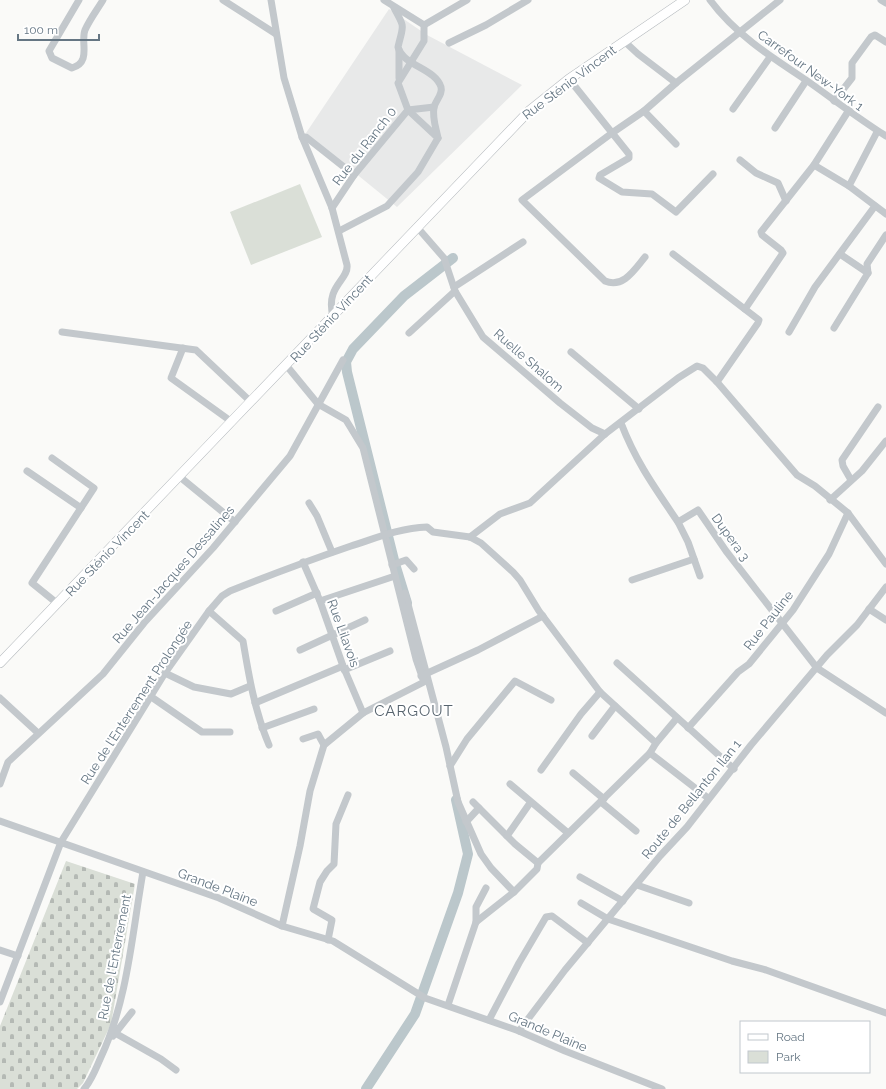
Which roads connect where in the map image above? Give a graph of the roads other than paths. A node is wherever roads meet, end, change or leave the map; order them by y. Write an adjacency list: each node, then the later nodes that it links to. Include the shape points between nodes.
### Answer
1 (79, 0): 2 (street, via 49,51 52,58 72,68 84,55 84,31)
2 (103, 0)
3 (223, 0): 16 (street)
4 (271, 0): 16 (street)
5 (384, 0): 13 (street)
6 (467, 0): 14 (street)
7 (528, 0): 19 (street)
8 (685, 0): 17 (main road, Rue Sténio Vincent)
9 (710, 0): 15 (street, Carrefour New-York 1)
10 (780, 0): 15 (street)
11 (881, 0): 12 (street)
12 (886, 3)
13 (394, 7): 14 (street); 20 (street, via 402,21 404,32)
14 (424, 25): 22 (street, via 424,41)
15 (739, 31): 21 (street, Carrefour New-York 1); 26 (street)
16 (276, 34): 37 (street, via 284,78)
17 (624, 41): 24 (main road, Rue Sténio Vincent); 26 (street)
18 (886, 42): 27 (street, via 875,36 871,37 852,63 852,78)
19 (449, 43)
20 (399, 50): 22 (street); 23 (street)
21 (770, 57): 25 (street, Carrefour New-York 1); 29 (street)
22 (412, 61): 23 (street); 28 (street, via 433,76 441,87 442,92)
23 (400, 78): 30 (street, via 398,83)
24 (569, 80): 34 (street); 49 (main road, Rue Sténio Vincent, via 529,110)
25 (806, 81): 27 (street, Carrefour New-York 1); 33 (street)
26 (676, 84): 31 (street)
27 (834, 101): 32 (street, Carrefour New-York 1)
28 (434, 106): 30 (street); 38 (street)
29 (733, 109)
30 (408, 110): 38 (street, Rue du Ranch 0); 43 (street, Rue du Ranch 0)
31 (644, 110): 34 (street); 39 (street)
32 (849, 110): 35 (street, Carrefour New-York 1); 41 (street)
33 (775, 128)
34 (612, 132): 42 (street, via 630,156 599,177 622,192 652,194 676,212); 55 (street, via 522,200 605,281 614,283 628,278)
35 (877, 132): 36 (street, Carrefour New-York 1); 44 (street)
36 (886, 136)
37 (302, 137): 43 (street, via 306,137); 47 (street)
38 (438, 138): 50 (street, via 418,172 387,206)
39 (676, 144)
40 (740, 160): 45 (street, via 756,173 778,183)
41 (814, 165): 44 (street); 45 (street)
42 (713, 174)
43 (354, 175): 47 (street, Rue du Ranch 0)
44 (849, 186): 46 (street)
45 (786, 201): 58 (street, via 761,232 783,253)
46 (875, 206): 48 (street); 54 (street)
47 (332, 208): 50 (street)
48 (886, 214)
49 (417, 227): 57 (street, Ruelle Shalom, via 446,263); 59 (main road, Rue Sténio Vincent)
50 (339, 231): 59 (street, via 348,268 331,296)
51 (886, 235): 56 (street, via 867,264)
52 (523, 242): 57 (street)
53 (673, 254): 58 (street)
54 (840, 254): 56 (street); 62 (street, via 815,287)
55 (645, 257)
56 (868, 273): 60 (street)
57 (454, 289): 63 (street); 75 (street, Ruelle Shalom, via 483,337 560,403 592,428)
58 (744, 308): 68 (street, via 759,320 758,323)
59 (333, 316): 67 (main road, Rue Sténio Vincent)
60 (834, 328)
61 (62, 332): 64 (street)
62 (789, 332)
63 (409, 333)
64 (184, 348): 69 (street, via 196,350); 73 (street, via 170,378)
65 (571, 352): 71 (street)
66 (343, 360): 70 (street, Rue Jean-Jacques Dessalines)
67 (286, 365): 69 (main road, Rue Sténio Vincent); 70 (street)
68 (717, 382): 71 (street, via 703,368 697,366); 81 (street, via 797,475 815,486)
69 (251, 402): 73 (main road, Rue Sténio Vincent)
70 (318, 404): 85 (street, Rue Jean-Jacques Dessalines, via 290,456); 87 (street, via 346,420 363,448)
71 (639, 408): 74 (street)
72 (878, 408): 80 (street, via 842,460)
73 (232, 422): 79 (main road, Rue Sténio Vincent)
74 (621, 423): 75 (street); 86 (street, via 641,468)
75 (605, 434): 88 (street, via 530,504 500,514)
76 (886, 441): 80 (street, via 862,471)
77 (52, 458): 83 (street, via 93,487)
78 (27, 471): 83 (street)
79 (180, 477): 85 (street); 102 (main road, Rue Sténio Vincent)
80 (851, 480): 81 (street)
81 (830, 500): 84 (street)
82 (309, 503): 89 (street)
83 (81, 508): 102 (street, via 32,583)
84 (848, 513): 93 (street); 109 (street, Rue Pauline, via 816,575)
85 (235, 522): 134 (street, Rue Jean-Jacques Dessalines, via 103,674)
86 (678, 522): 90 (street); 109 (street, Dupera 3, via 698,510 726,552)
87 (387, 534): 88 (street, Rue de l'Enterrement Prolongée, via 427,527 433,532); 89 (street, Rue de l'Enterrement Prolongée); 92 (street)
88 (470, 537): 106 (street, Rue de l'Enterrement Prolongée, via 481,543 513,572)
89 (332, 552): 91 (street, Rue de l'Enterrement Prolongée)
90 (694, 559): 96 (street); 97 (street)
91 (303, 562): 99 (street, Rue Lilavois); 104 (street, Rue de l'Enterrement Prolongée, via 230,590)
92 (394, 564): 94 (street, via 406,560); 95 (street)
93 (886, 564)
94 (414, 569)
95 (395, 576): 101 (street); 113 (street)
96 (700, 576)
97 (632, 580)
98 (886, 587): 103 (street, Route de Bellanton Ilan 1)
99 (317, 593): 101 (street, Rue Lilavois); 105 (street)
100 (405, 593): 113 (street)
101 (320, 601): 110 (street, Rue Lilavois)
102 (58, 604): 114 (main road, Rue Sténio Vincent)
103 (869, 609): 108 (street); 117 (street, Route de Bellanton Ilan 1)
104 (209, 611): 118 (street, Rue de l'Enterrement Prolongée); 120 (street, via 243,641)
105 (276, 611)
106 (543, 616): 119 (street); 121 (street, Rue de l'Enterrement Prolongée)
107 (365, 620): 110 (street)
108 (886, 620)
109 (782, 624): 117 (street, Dupera 3); 132 (street, Rue Pauline)
110 (332, 635): 111 (street); 116 (street, Rue Lilavois)
111 (300, 650)
112 (390, 651): 116 (street)
113 (419, 658): 119 (street)
114 (0, 663)
115 (617, 663): 130 (street)
116 (343, 668): 125 (street); 128 (street, Rue Lilavois)
117 (817, 668): 129 (street, Dupera 3); 142 (street, Route de Bellanton Ilan 1)
118 (165, 673): 120 (street, via 194,687 231,694); 122 (street, Rue de l'Enterrement Prolongée)
119 (423, 675): 128 (street, via 424,682); 141 (street)
120 (250, 686): 125 (street)
121 (600, 692): 126 (street, Rue de l'Enterrement Prolongée); 143 (street)
122 (150, 696): 133 (street, via 202,732); 158 (street, Rue de l'Enterrement Prolongée)
123 (0, 698): 134 (street)
124 (551, 700): 141 (street, via 515,681 467,739)
125 (255, 702): 131 (street)
126 (615, 706): 135 (street); 137 (street, Rue de l'Enterrement Prolongée)
127 (314, 709): 131 (street)
128 (363, 712): 139 (street)
129 (886, 713)
130 (677, 718): 132 (street); 137 (street)
131 (262, 728): 138 (street)
132 (688, 728): 142 (street)
133 (230, 732)
134 (38, 733): 145 (street, Rue Jean-Jacques Dessalines, via 8,762)
135 (592, 736)
136 (303, 739): 139 (street, via 318,734)
137 (656, 743): 140 (street)
138 (269, 745)
139 (324, 745): 170 (street, via 310,791)
140 (650, 753): 148 (street); 149 (street)
141 (450, 766): 154 (street, via 458,802)
142 (734, 769): 148 (street, Route de Bellanton Ilan 1)
143 (541, 770)
144 (573, 773): 149 (street)
145 (0, 784)
146 (510, 784): 151 (street)
147 (348, 795): 171 (street, via 336,824 334,864 326,871 320,882 313,909 332,920)
148 (708, 798): 162 (street, Route de Bellanton Ilan 1, via 687,827)
149 (603, 801): 155 (street); 156 (street)
150 (473, 802): 152 (street)
151 (530, 802): 156 (street); 157 (street)
152 (479, 808): 154 (street); 157 (street)
153 (0, 821): 158 (street, Grande Plaine)
154 (466, 822): 164 (street, via 481,854)
155 (636, 831)
156 (568, 833): 159 (street)
157 (507, 836): 159 (street)
158 (61, 842): 160 (street, Grande Plaine); 174 (street)
159 (538, 863): 164 (street, via 537,869)
160 (143, 872): 170 (street, Grande Plaine, via 220,898); 182 (street, Rue de l'Enterrement, via 119,1010)
161 (580, 877): 165 (street)
162 (637, 885): 165 (street, Route de Bellanton Ilan 1); 167 (street)
163 (486, 888): 169 (street, via 476,907)
164 (514, 892): 169 (street)
165 (623, 901): 168 (street, Route de Bellanton Ilan 1)
166 (581, 903): 168 (street)
167 (689, 903)
168 (608, 919): 172 (street, Route de Bellanton Ilan 1); 178 (street, via 766,970)
169 (476, 922): 176 (street)
170 (282, 926): 171 (street, Grande Plaine)
171 (328, 940): 176 (street, Grande Plaine, via 422,996)
172 (588, 943): 179 (street, via 552,916 546,917); 180 (street, Route de Bellanton Ilan 1)
173 (0, 950): 174 (street)
174 (18, 956): 175 (street)
175 (0, 1002)
176 (448, 1005): 179 (street, Grande Plaine)
177 (132, 1012): 181 (street)
178 (886, 1013)
179 (489, 1020): 180 (street, Grande Plaine)
180 (519, 1031): 185 (street, Grande Plaine)
181 (115, 1033): 182 (street); 183 (street)
182 (108, 1042): 184 (street, Rue de l'Enterrement)
183 (176, 1070)
184 (84, 1089)
185 (662, 1089)

